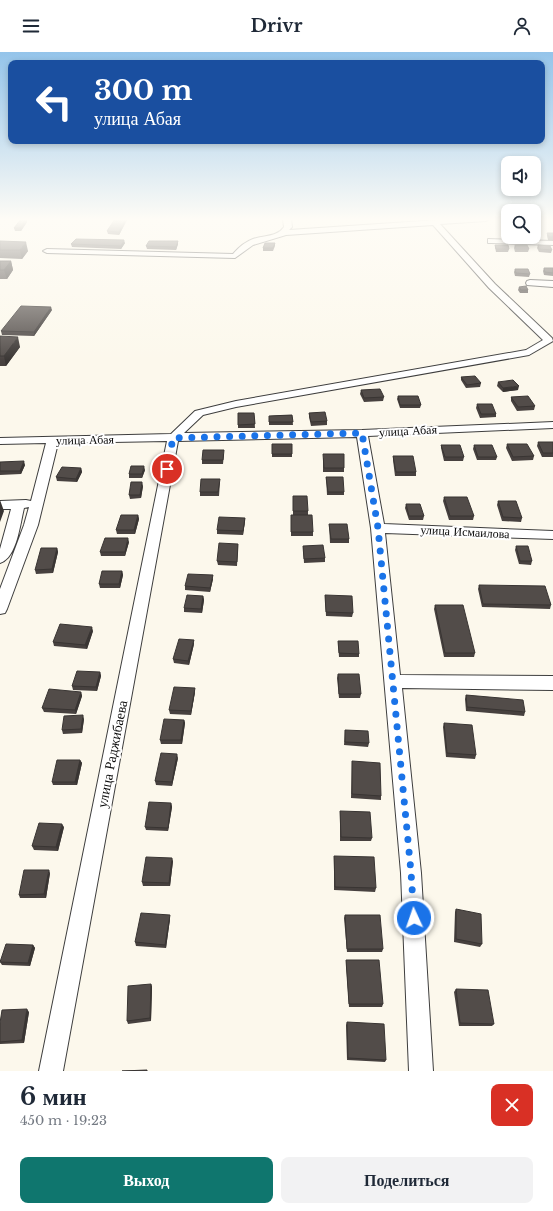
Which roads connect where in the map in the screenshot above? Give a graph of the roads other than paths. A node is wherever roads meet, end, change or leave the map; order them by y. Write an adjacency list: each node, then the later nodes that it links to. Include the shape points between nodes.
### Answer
1 (474, 267): 6 (street, via 549,340 529,352 236,404 199,413)
2 (530, 283): 3 (street)
3 (553, 284)
4 (553, 425): 5 (street, улица Абая)
5 (362, 433): 6 (street, улица Абая); 12 (street)
6 (173, 438): 7 (street, улица Абая); 18 (street, улица Раджибаева)
7 (53, 440): 8 (street, улица Абая); 9 (street)
8 (0, 441)
9 (36, 504): 11 (street); 15 (street, via 31,525)
10 (0, 505): 11 (street)
11 (18, 505): 14 (street, via 7,550)
12 (378, 528): 13 (street, улица Исмаилова); 16 (street)
13 (553, 535)
14 (0, 558)
15 (0, 609)
16 (393, 681): 17 (street); 19 (street, via 411,872)
17 (553, 683)
18 (51, 1071)
19 (421, 1071)

